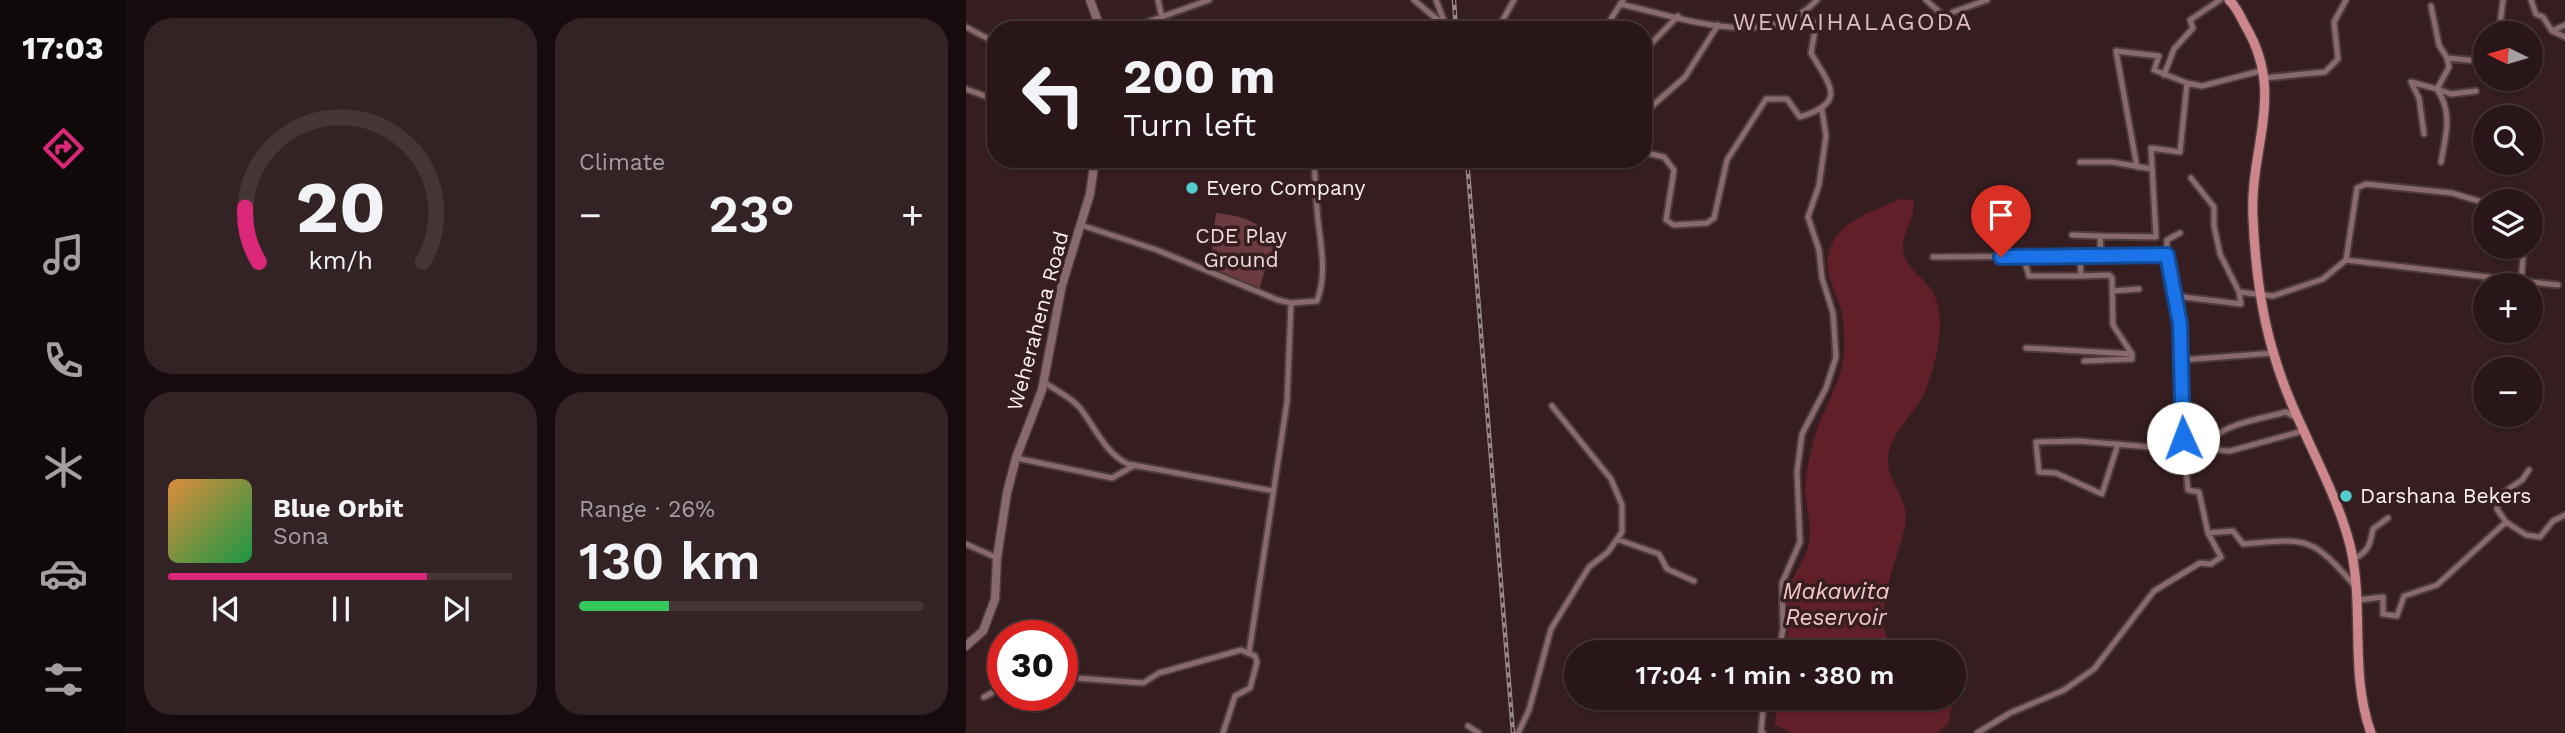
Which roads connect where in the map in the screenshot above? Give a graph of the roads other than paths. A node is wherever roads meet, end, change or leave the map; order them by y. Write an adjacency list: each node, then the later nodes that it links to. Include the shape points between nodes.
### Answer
1 (1090, 0): 20 (main road)
2 (1158, 0): 19 (street)
3 (1209, 0): 19 (street)
4 (1414, 0): 22 (street)
5 (1436, 0): 23 (street)
6 (1514, 0): 24 (street)
7 (1817, 0): 17 (street)
8 (1926, 0): 9 (street, via 1947,19 1952,12)
9 (1987, 0)
10 (2220, 0): 37 (street, via 2190,20 2193,28 2174,50)
11 (2229, 0): 36 (main road, via 2260,51)
12 (2346, 0): 36 (street, via 2334,22 2338,59 2325,72)
13 (2503, 0): 26 (street)
14 (2531, 0): 30 (street, via 2536,14 2543,16)
15 (1622, 2): 18 (street); 25 (street)
16 (2431, 6): 34 (street)
17 (1802, 15): 27 (street, via 1791,22); 44 (street, via 1816,24 1811,53 1831,93)
18 (1678, 16): 27 (street); 33 (street)
19 (1161, 18): 21 (street)
20 (1098, 21)
21 (1152, 21)
22 (1439, 21)
23 (1445, 21)
24 (1502, 21)
25 (1610, 21)
26 (2500, 21)
27 (1718, 25): 43 (street, via 1685,77)
28 (2565, 25): 30 (street)
29 (966, 26): 32 (street)
30 (2552, 31): 31 (street)
31 (2565, 37)
32 (987, 38)
33 (1652, 43)
34 (2446, 58): 35 (street); 40 (street, via 2449,67)
35 (2473, 60)
36 (2264, 74): 38 (street, via 2202,86); 72 (main road, via 2265,108 2252,213)
37 (2164, 75): 38 (street); 49 (street, via 2154,70 2159,56 2116,51)
38 (2187, 83): 52 (street, via 2180,152 2151,148)
39 (966, 89): 42 (street)
40 (2437, 89): 41 (street, via 2451,94); 45 (street, via 2411,82 2419,98); 48 (street, via 2446,102 2449,122)
41 (2476, 91)
42 (987, 97)
43 (1652, 106)
44 (1822, 110): 46 (street, via 1800,117 1787,99 1766,99 1727,160 1714,218 1707,223 1674,225 1665,220 1674,170 1664,157); 103 (street, via 1826,136 1819,185 1808,217 1833,313 1836,357 1802,434 1797,472 1800,542 1782,583)
45 (2424, 134)
46 (1652, 154)
47 (2080, 162): 49 (street)
48 (2441, 162)
49 (2137, 167): 52 (street)
50 (1093, 168): 55 (main road, Weherahena Road)
51 (1315, 168): 74 (street, via 1324,247 1321,293 1312,304)
52 (2152, 169): 58 (street, via 2156,237)
53 (2191, 177): 71 (street, via 2214,207 2220,254)
54 (2473, 199): 64 (street, via 2389,186 2357,188)
55 (1081, 225): 74 (street); 80 (main road, Weherahena Road, via 1062,285)
56 (2180, 233): 59 (street, via 2167,240)
57 (2072, 235): 58 (street)
58 (2100, 236): 62 (street)
59 (2167, 255): 62 (street); 73 (street)
60 (2023, 256): 61 (street); 63 (street); 66 (street, via 2029,276)
61 (2080, 256): 62 (street); 66 (street)
62 (2101, 256)
63 (1933, 257)
64 (2346, 260): 65 (street); 72 (street, via 2323,279 2273,296)
65 (2473, 275)
66 (2081, 276): 70 (street, via 2109,275)
67 (2543, 283): 68 (street)
68 (2558, 285)
69 (2139, 289): 70 (street)
70 (2112, 291): 77 (street, via 2113,325)
71 (2239, 292): 72 (street); 73 (street, via 2241,304)
72 (2261, 295): 76 (main road)
73 (2175, 296): 78 (street)
74 (1291, 303): 91 (street, via 1287,402)
75 (2026, 348): 77 (street)
76 (2274, 353): 78 (street); 82 (main road)
77 (2132, 354): 79 (street, via 2132,359)
78 (2181, 360): 84 (street)
79 (2084, 361)
80 (1044, 382): 88 (main road, Weherahena Road); 89 (street, via 1080,408 1119,459)
81 (1552, 406): 96 (street, via 1614,485 1623,516)
82 (2300, 420): 83 (main road); 86 (street, via 2286,412 2213,435)
83 (2305, 431): 86 (street, via 2230,451 2219,452); 99 (main road, via 2331,490)
84 (2183, 438): 86 (street); 87 (street)
85 (2118, 444): 87 (street, via 2102,494 2056,473 2039,472 2036,442 2079,441 2146,446)
86 (2207, 445)
87 (2186, 450): 95 (street, via 2188,490 2199,492)
88 (1016, 458): 89 (street, via 1112,478); 98 (main road, Weherahena Road)
89 (1135, 465): 91 (street)
90 (2529, 470): 94 (street, via 2500,495 2497,509)
91 (1273, 491): 105 (street)
92 (2565, 515): 94 (street, via 2540,537 2526,535)
93 (2388, 518): 99 (street, via 2373,528 2364,554)
94 (2506, 522): 102 (street, via 2437,585 2404,596 2398,615 2383,614 2383,597)
95 (2208, 533): 101 (street, via 2233,531 2244,544 2297,539 2332,559); 115 (street, via 2221,557 2211,564 2200,563 2154,591 2094,669 2064,690)
96 (1619, 540): 100 (street, via 1659,554 1667,569); 113 (street, via 1589,567 1551,629 1529,710)
97 (966, 544): 98 (street)
98 (997, 558): 104 (main road, Weherahena Road, via 995,599 983,631)
99 (2352, 560): 101 (main road)
100 (1694, 581)
101 (2357, 588): 102 (main road)
102 (2358, 600): 116 (main road, via 2361,705)
103 (1781, 640)
104 (966, 646)
105 (1250, 653): 106 (street, via 1241,650 1159,673 1143,683); 111 (street, via 1257,662 1250,688 1235,696)
106 (1078, 678)
107 (987, 695): 108 (street)
108 (984, 697)
109 (1764, 710): 114 (street)
110 (1468, 726): 112 (street)
111 (1223, 733)
112 (1479, 733)
113 (1518, 733)
114 (1763, 733)
115 (1977, 733)
116 (2371, 733)

